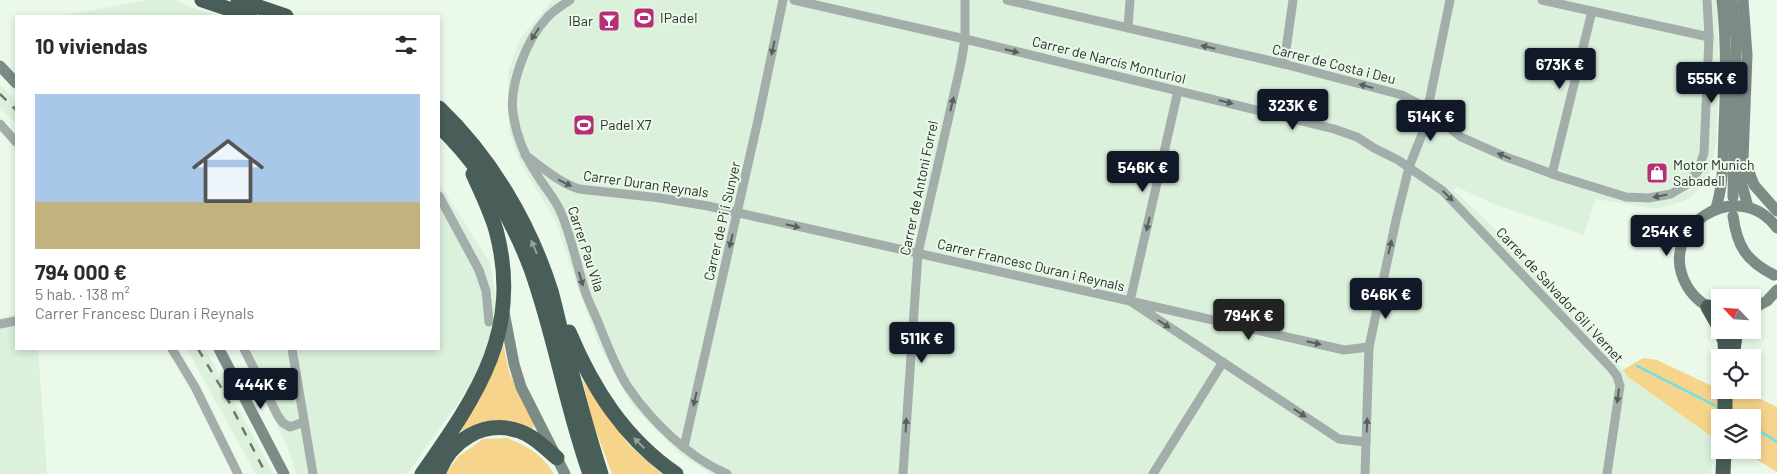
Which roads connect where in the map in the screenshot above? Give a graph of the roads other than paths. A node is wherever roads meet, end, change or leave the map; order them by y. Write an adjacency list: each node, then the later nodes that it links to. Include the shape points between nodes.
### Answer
1 (202, 0): 17 (highway)
2 (238, 0): 18 (highway)
3 (570, 0): 32 (street, Carrer Pau Vila, one-way to 32, via 546,18 523,57 515,87 513,112)
4 (783, 0): 41 (street, Carrer de Pi i Sunyer, one-way to 41)
5 (794, 0): 21 (street, Carrer de Narcís Monturiol)
6 (965, 0): 21 (street, Carrer de Antoni Forrel)
7 (1007, 0): 19 (street, Carrer de Costa i Deu)
8 (1130, 0): 19 (street)
9 (1293, 0): 22 (street)
10 (1450, 0): 27 (street)
11 (1542, 0): 16 (street)
12 (1707, 0): 20 (street)
13 (1722, 0): 39 (street, via 1726,84 1722,189)
14 (1732, 0): 36 (street, via 1736,40)
15 (1743, 0): 33 (street, via 1747,55)
16 (1592, 11): 20 (street); 35 (street)
17 (247, 15)
18 (283, 15)
19 (1128, 28): 22 (street, Carrer de Costa i Deu, one-way to 19)
20 (1710, 37): 35 (street, Carrer de Costa i Deu, one-way to 35, via 1704,153 1698,171 1686,185 1671,194 1649,198 1626,197)
21 (965, 39): 25 (street, Carrer de Narcís Monturiol, one-way to 25); 44 (street, Carrer de Antoni Forrel, one-way to 21)
22 (1284, 64): 27 (street, Carrer de Costa i Deu, one-way to 22, via 1402,95)
23 (0, 66): 24 (street)
24 (15, 82)
25 (1178, 91): 34 (street, Carrer de Narcís Monturiol, one-way to 34, via 1334,128 1357,137); 48 (street, one-way to 48)
26 (440, 109): 47 (highway, one-way to 26, via 525,226 503,186 468,139)
27 (1426, 110): 34 (street, via 1423,132); 35 (street, Carrer de Costa i Deu, one-way to 27, via 1461,136)
28 (0, 124): 30 (street)
29 (440, 127): 31 (highway)
30 (15, 141)
31 (462, 150): 50 (highway, via 496,230 504,276); 67 (highway, via 505,212 531,270 568,404)
32 (526, 155): 41 (street, Carrer Duran Reynals, one-way to 41, via 568,186 660,198); 63 (street, Carrer Pau Vila, one-way to 63, via 562,215 586,293 621,376 646,409)
33 (1744, 157): 38 (street, via 1742,185); 40 (street, via 1751,180)
34 (1409, 167): 55 (street, one-way to 34); 79 (street, Carrer de Salvador Gil i Vernet, one-way to 79, via 1443,191 1617,376 1620,386)
35 (1552, 174)
36 (1733, 197)
37 (440, 198): 53 (street, via 479,270 486,291)
38 (1748, 207): 39 (street); 43 (street, via 1762,214)
39 (1716, 208): 51 (street, via 1691,227 1683,241 1680,258 1685,282 1695,297)
40 (1777, 211)
41 (738, 213): 44 (street, Carrer Duran Reynals, one-way to 44); 63 (street, Carrer de Pi i Sunyer, one-way to 63)
42 (1733, 216): 45 (street, via 1739,244 1760,268)
43 (1777, 228)
44 (918, 254): 48 (street, Carrer Francesc Duran i Reynals); 76 (street, Carrer de Antoni Forrel, one-way to 44)
45 (1774, 275)
46 (1777, 290): 49 (street)
47 (551, 292): 67 (highway); 74 (highway, one-way to 47, via 634,437 611,410 586,371)
48 (1130, 301): 55 (street, one-way to 55, via 1344,350); 60 (street, Carrer Francesc Duran i Reynals, one-way to 60)
49 (1761, 304)
50 (503, 306): 64 (street, via 521,387); 71 (highway, via 496,344 483,378)
51 (1711, 307)
52 (15, 321): 54 (street)
53 (488, 322)
54 (0, 324)
55 (1369, 347): 62 (street, one-way to 55)
56 (173, 350): 68 (street, via 195,387)
57 (220, 350): 69 (street)
58 (245, 350): 61 (street, via 283,423 290,427)
59 (292, 350): 61 (street)
60 (1223, 362): 62 (street, Carrer Francesc Duran i Reynals, one-way to 62, via 1339,439); 77 (street)
61 (304, 422): 70 (street)
62 (1366, 442): 78 (street)
63 (684, 447): 75 (street, Carrer Pau Vila)
64 (557, 458): 72 (highway, via 518,430 485,429 454,446); 73 (street)
65 (1724, 459): 80 (highway)
66 (1730, 459): 81 (highway)
67 (598, 471)
68 (238, 474)
69 (284, 474)
70 (313, 474)
71 (422, 474)
72 (438, 474)
73 (565, 474)
74 (676, 474)
75 (727, 474)
76 (903, 474)
77 (1153, 474)
78 (1365, 474)
79 (1607, 474)
80 (1723, 474)
81 (1729, 474)

